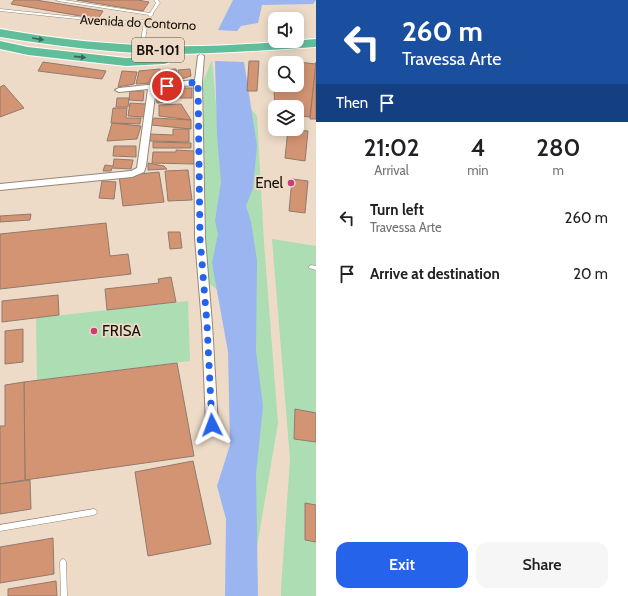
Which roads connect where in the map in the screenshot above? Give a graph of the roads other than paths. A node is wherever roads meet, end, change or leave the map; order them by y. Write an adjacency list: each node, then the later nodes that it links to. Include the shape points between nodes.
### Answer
1 (58, 0): 4 (lane)
2 (157, 1): 4 (lane, via 158,4)
3 (0, 10): 5 (lane, via 115,22)
4 (152, 14): 5 (lane)
5 (146, 21): 11 (lane)
6 (0, 22): 11 (highway, Avenida do Contorno / BR-101)
7 (0, 33): 14 (highway, Avenida do Contorno / BR-101, one-way to 14, via 42,40 148,50)
8 (316, 34): 9 (highway)
9 (304, 35)
10 (268, 36): 11 (highway, Avenida do Contorno / BR-101, via 186,41)
11 (143, 40)
12 (316, 43): 14 (highway, Avenida do Contorno / BR-101)
13 (0, 45): 15 (highway, one-way to 15, via 28,51 126,62)
14 (249, 48): 15 (highway)
15 (201, 56): 16 (street)
16 (198, 82): 17 (street); 20 (street, via 200,238)
17 (152, 88): 18 (street); 19 (street, via 141,170 132,174)
18 (119, 90)
19 (0, 187)
20 (212, 425)
21 (94, 512): 22 (lane)
22 (0, 528)
23 (63, 562): 24 (lane)
24 (64, 596)

